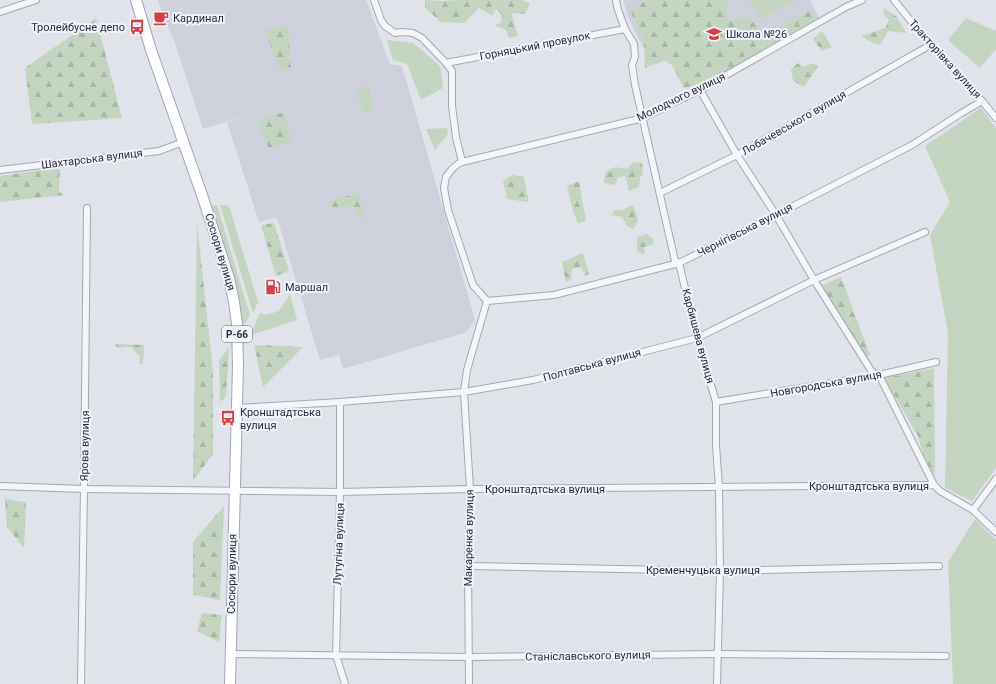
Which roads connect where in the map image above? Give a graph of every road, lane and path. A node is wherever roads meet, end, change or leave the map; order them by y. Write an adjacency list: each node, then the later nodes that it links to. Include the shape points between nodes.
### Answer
1 (36, 0): 7 (street)
2 (136, 0): 15 (main road, Сосюри вулиця / Р-66)
3 (374, 0): 10 (street, via 385,26 395,33 413,33 422,38)
4 (616, 0): 8 (street, Карбишева вулиця)
5 (862, 0): 11 (street, Молодчого вулиця)
6 (894, 0): 12 (street, Тракторівка вулиця)
7 (0, 12)
8 (625, 30): 10 (street, Горняцький провулок); 13 (street, Карбишева вулиця, via 634,44 635,57 632,65)
9 (925, 48): 16 (street, Лобачевського вулиця)
10 (446, 63): 17 (street, via 452,71 452,106)
11 (700, 90): 13 (street, Молодчого вулиця); 16 (street)
12 (982, 101): 14 (street, Тракторівка вулиця); 21 (street, Чернігівська вулиця, via 912,144)
13 (643, 118): 17 (street, Молодчого вулиця); 19 (street, Карбишева вулиця)
14 (996, 118)
15 (184, 142): 18 (street, Шахтарська вулиця, via 159,151); 32 (main road, Сосюри вулиця / Р-66, via 229,278 234,302 238,343)
16 (737, 155): 19 (street, Лобачевського вулиця); 21 (street)
17 (462, 162): 25 (street, via 446,177 444,188 448,210 473,285)
18 (0, 170)
19 (660, 193): 23 (street, Карбишева вулиця, via 675,261)
20 (87, 208): 37 (street, Ярова вулиця)
21 (776, 215): 23 (street, Чернігівська вулиця); 24 (street)
22 (925, 232): 24 (street, Полтавська вулиця)
23 (679, 263): 25 (street, Чернігівська вулиця, via 554,295); 26 (street, Карбишева вулиця)
24 (814, 280): 26 (street, Полтавська вулиця); 28 (street, via 872,372)
25 (487, 301): 29 (street, Макаренка вулиця, via 467,370)
26 (697, 338): 29 (street, Полтавська вулиця, via 533,380); 31 (street, Карбишева вулиця)
27 (936, 362): 28 (street, Новгородська вулиця)
28 (879, 375): 31 (street, Новгородська вулиця); 34 (street)
29 (464, 392): 30 (street, Полтавська вулиця); 38 (street, Макаренка вулиця)
30 (340, 402): 32 (street, Полтавська вулиця); 40 (street, Лутугіна вулиця)
31 (716, 402): 36 (street, Карбишева вулиця)
32 (237, 408): 39 (main road, Сосюри вулиця / Р-66)
33 (996, 479): 41 (street)
34 (934, 485): 36 (street, Кронштадтська вулиця); 41 (street, Кронштадтська вулиця)
35 (0, 486): 37 (street, Кронштадтська вулиця)
36 (719, 487): 38 (street, Кронштадтська вулиця); 45 (street, Карбишева вулиця)
37 (84, 489): 39 (street, Кронштадтська вулиця); 51 (street, Ярова вулиця)
38 (470, 489): 40 (street, Кронштадтська вулиця); 43 (street, Макаренка вулиця)
39 (234, 490): 40 (street, Кронштадтська вулиця); 46 (main road, Сосюри вулиця / Р-66)
40 (340, 492): 48 (street, Лутугіна вулиця)
41 (973, 510): 42 (street, Кронштадтська вулиця)
42 (996, 532)
43 (468, 566): 45 (street, Кременчуцька вулиця); 50 (street, Макаренка вулиця)
44 (939, 566): 45 (street, Кременчуцька вулиця)
45 (720, 571): 47 (street, Карбишева вулиця)
46 (230, 654): 48 (street, Станіславського вулиця); 52 (main road, Сосюри вулиця / Р-66)
47 (718, 654): 49 (street, Станіславського вулиця); 50 (street, Станіславського вулиця); 55 (street, Карбишева вулиця)
48 (336, 655): 50 (street, Станіславського вулиця); 53 (street, Лутугіна вулиця)
49 (946, 656)
50 (468, 657): 54 (street, Макаренка вулиця)
51 (81, 684)
52 (230, 684)
53 (345, 684)
54 (469, 684)
55 (717, 684)

